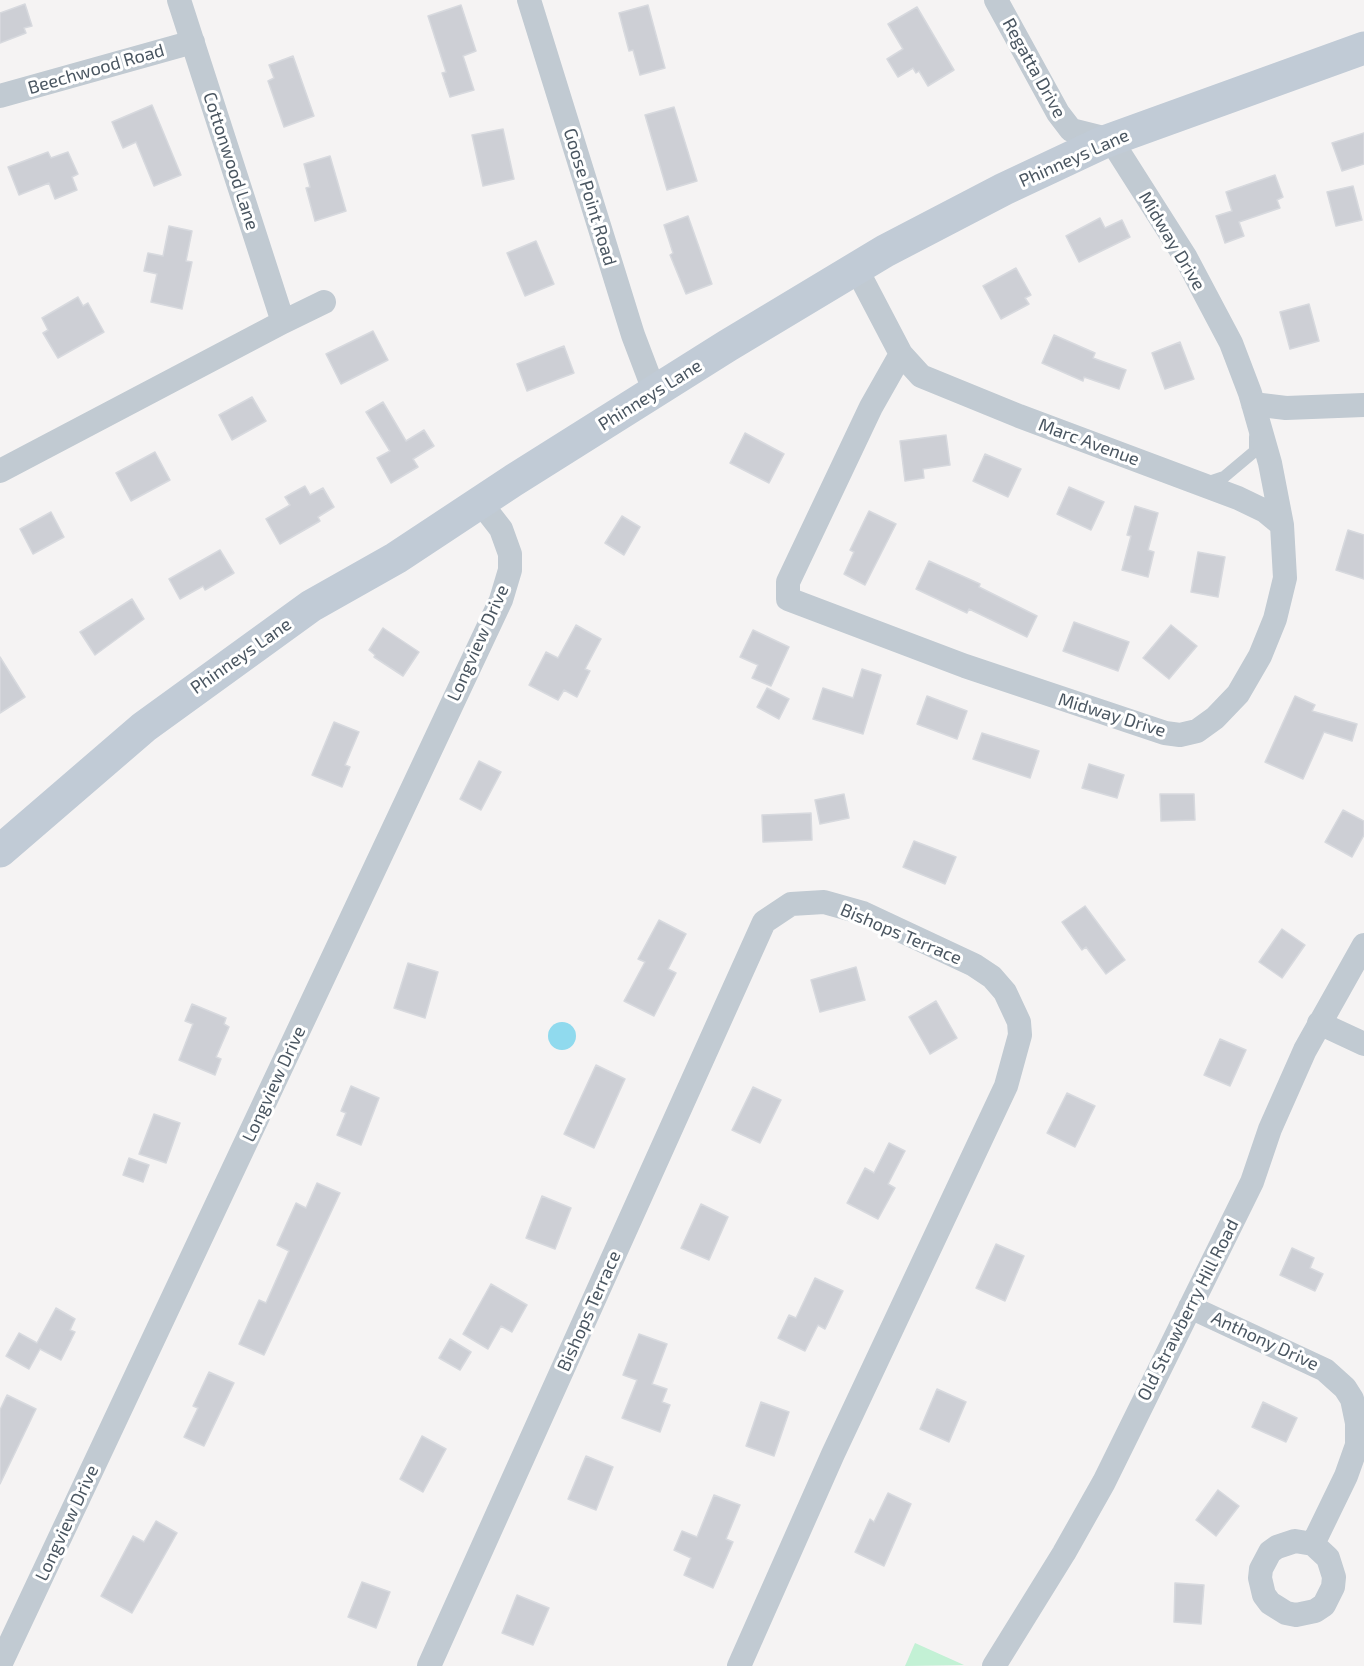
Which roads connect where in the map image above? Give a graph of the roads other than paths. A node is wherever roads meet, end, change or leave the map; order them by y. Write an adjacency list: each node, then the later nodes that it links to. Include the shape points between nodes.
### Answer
1 (179, 0): 4 (street, Cottonwood Lane)
2 (529, 0): 12 (street, Goose Point Road)
3 (996, 0): 7 (street, Regatta Drive, via 1071,130)
4 (193, 42): 6 (street, Beechwood Road); 10 (street, Cottonwood Lane)
5 (1364, 48): 7 (main road, Phinneys Lane)
6 (0, 96)
7 (1111, 140): 8 (main road, Phinneys Lane, via 1004,189); 13 (street, Midway Drive, via 1186,258 1226,333)
8 (856, 268): 11 (street); 12 (main road, Phinneys Lane)
9 (324, 302): 10 (street)
10 (283, 322): 15 (street)
11 (901, 354): 16 (street, Marc Avenue, via 921,376); 18 (street, Midway Drive, via 871,407 788,582 788,598 1107,716 1180,735 1197,731 1215,718 1238,694 1260,656 1285,578)
12 (655, 393): 17 (main road, Phinneys Lane)
13 (1253, 404): 14 (street, via 1286,408); 16 (lane, via 1255,451 1224,477); 18 (street, Midway Drive)
14 (1364, 405)
15 (0, 471)
16 (1202, 484): 18 (street, Marc Avenue, via 1255,505)
17 (480, 502): 19 (main road, Phinneys Lane, via 396,558 311,606 213,675 79,780); 25 (street, Longview Drive, via 501,529 510,554 510,570 501,600)
18 (1282, 525)
19 (0, 851)
20 (1364, 945): 21 (street, Old Strawberry Hill Road)
21 (1319, 1023): 22 (street); 23 (street, Old Strawberry Hill Road, via 1286,1091 1252,1182)
22 (1364, 1044)
23 (1190, 1307): 24 (street, Anthony Drive, via 1325,1370 1352,1399 1357,1444); 28 (street, Old Strawberry Hill Road, via 1098,1492)
24 (1313, 1544)
25 (0, 1665)
26 (429, 1666): 27 (street, Bishops Terrace, via 764,922 791,904 824,902 863,913 983,971 1005,992 1019,1022 1020,1035 1006,1086 833,1454)
27 (740, 1666)
28 (994, 1666)

